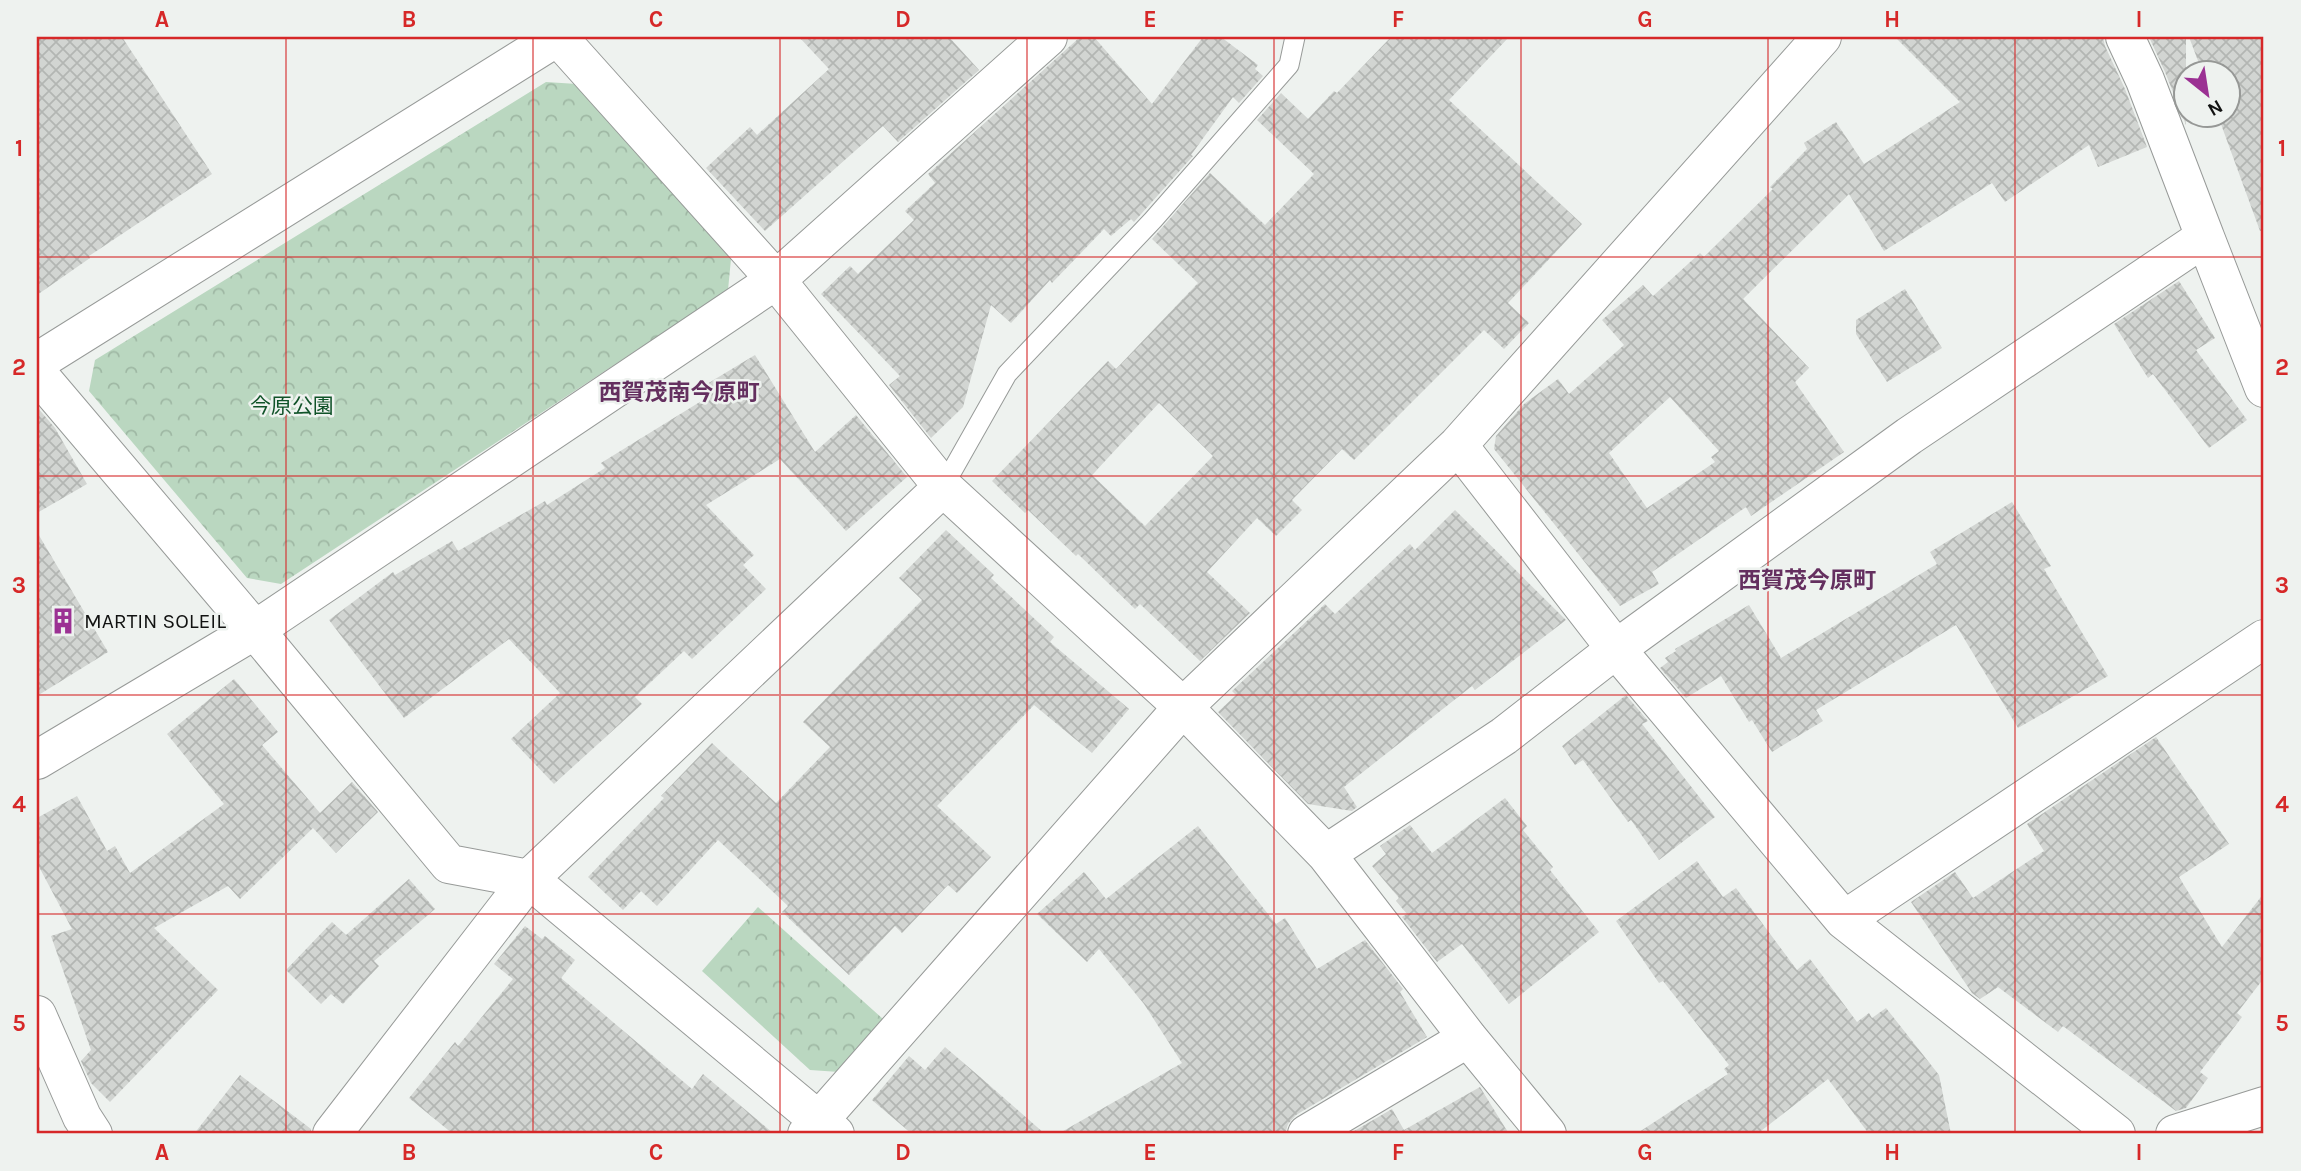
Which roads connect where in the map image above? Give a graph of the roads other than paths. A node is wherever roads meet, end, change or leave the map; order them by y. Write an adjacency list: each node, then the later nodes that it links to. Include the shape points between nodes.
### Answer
1 (557, 37): 7 (street); 8 (street)
2 (1048, 37): 7 (street)
3 (1295, 37): 12 (lane, via 1289,65 1153,220 1007,374)
4 (1822, 37): 11 (street)
5 (2125, 37): 6 (street)
6 (2205, 237): 10 (street); 15 (street, via 1909,436)
7 (776, 280): 12 (street); 13 (street)
8 (37, 362)
9 (37, 373): 13 (street)
10 (2264, 388)
11 (1458, 445): 15 (street); 16 (street)
12 (943, 487): 16 (street); 19 (street)
13 (255, 629): 17 (street); 19 (street, via 449,864)
14 (2264, 639): 20 (street)
15 (1616, 649): 18 (street, via 1504,736); 20 (street)
16 (1184, 707): 18 (street); 24 (street)
17 (37, 761)
18 (1326, 853): 22 (street)
19 (529, 879): 24 (street); 26 (street)
20 (1844, 920): 29 (street)
21 (37, 1015): 25 (street)
22 (1468, 1038): 27 (street); 28 (street)
23 (2264, 1106): 30 (street)
24 (820, 1130)
25 (93, 1134)
26 (332, 1134)
27 (1307, 1134)
28 (1547, 1134)
29 (2116, 1134)
30 (2175, 1134)

